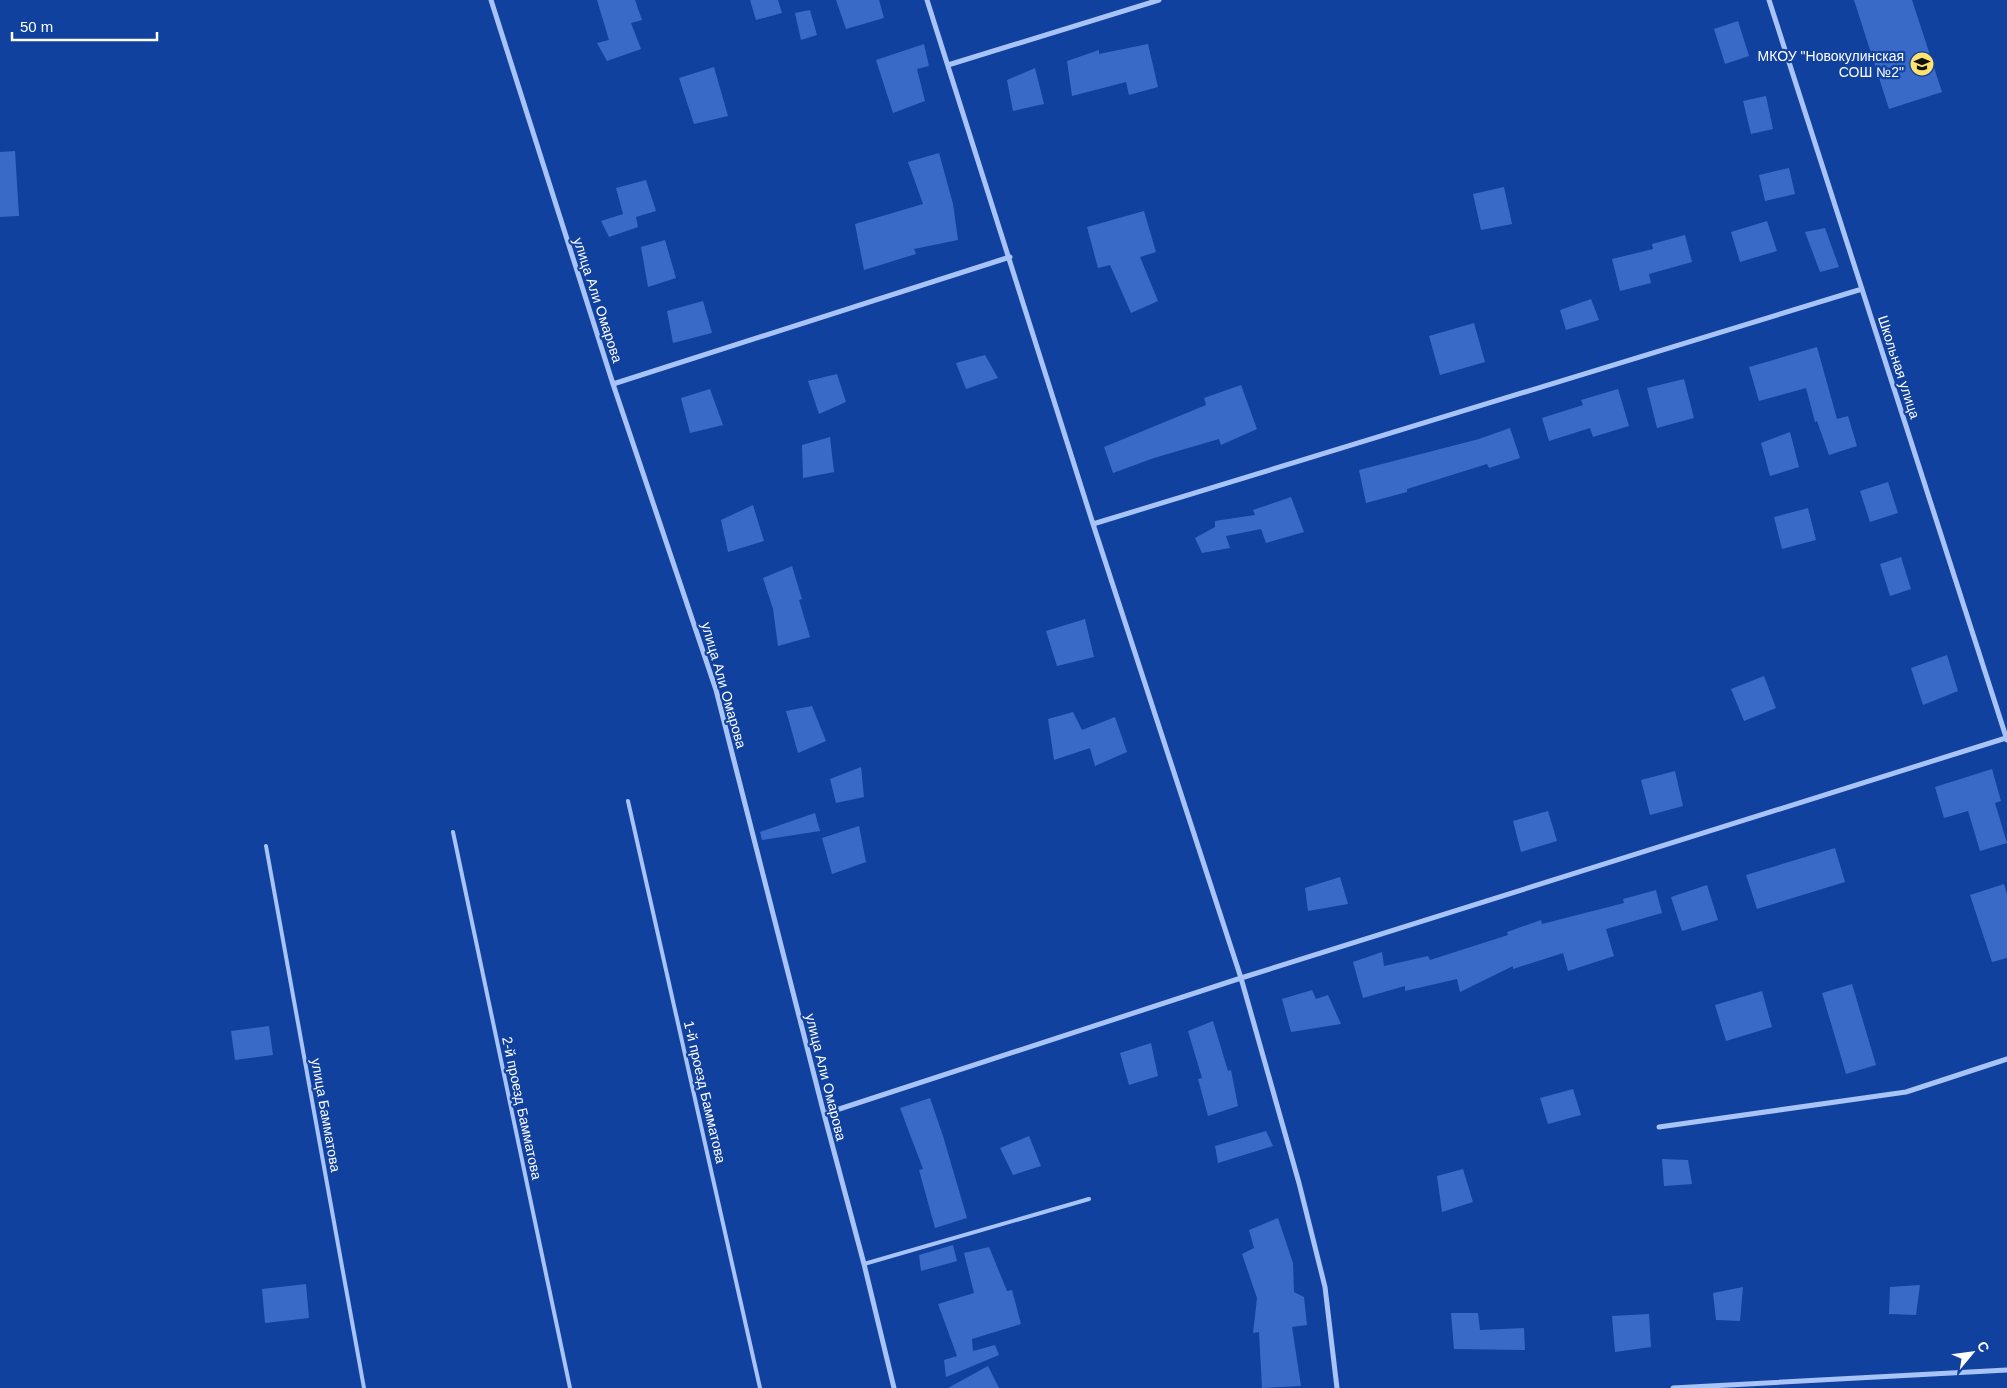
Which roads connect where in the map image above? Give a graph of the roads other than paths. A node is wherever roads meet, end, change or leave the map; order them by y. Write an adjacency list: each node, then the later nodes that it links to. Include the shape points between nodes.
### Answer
1 (490, 0): 8 (street, улица Али Омарова)
2 (927, 0): 5 (street)
3 (1159, 0): 5 (street)
4 (1769, 0): 7 (street, Школьная улица)
5 (948, 65): 6 (street)
6 (1010, 257): 8 (street); 9 (street)
7 (1862, 289): 9 (street); 10 (street, Школьная улица)
8 (614, 384): 16 (street, улица Али Омарова, via 716,690)
9 (1093, 524): 14 (street)
10 (2006, 739): 14 (street)
11 (628, 801): 23 (lane, 1-й проезд Бамматова)
12 (452, 832): 22 (lane, 2-й проезд Бамматова)
13 (266, 846): 21 (lane, улица Бамматова)
14 (1241, 978): 16 (street); 25 (street, via 1325,1287)
15 (2007, 1059): 17 (street, via 1906,1092)
16 (824, 1114): 19 (street, улица Али Омарова)
17 (1658, 1127)
18 (1089, 1199): 19 (lane)
19 (864, 1264): 24 (street, улица Али Омарова)
20 (2007, 1370): 26 (street)
21 (364, 1388)
22 (570, 1388)
23 (760, 1388)
24 (894, 1388)
25 (1337, 1388)
26 (1673, 1388)

